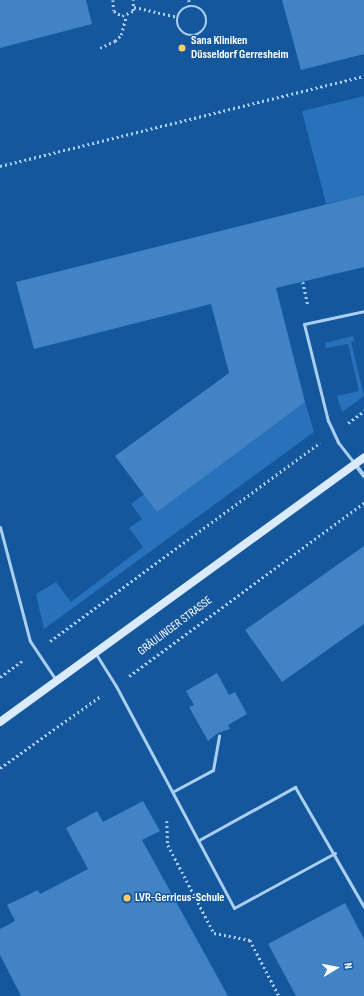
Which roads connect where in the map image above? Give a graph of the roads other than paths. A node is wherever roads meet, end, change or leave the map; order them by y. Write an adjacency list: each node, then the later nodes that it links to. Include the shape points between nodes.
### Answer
1 (364, 311): 3 (lane, via 304,324 328,421)
2 (364, 458): 3 (main road, GRÄULINGER STRASSE)
3 (355, 464): 4 (street); 6 (main road, GRÄULINGER STRASSE)
4 (364, 476)
5 (0, 527): 7 (lane, via 30,642)
6 (95, 653): 7 (main road, GRÄULINGER STRASSE); 10 (lane)
7 (56, 680): 8 (main road, GRÄULINGER STRASSE)
8 (0, 721)
9 (218, 736): 10 (lane, via 213,770)
10 (174, 792): 11 (lane)
11 (199, 840): 12 (lane, via 296,786); 12 (lane, via 234,908)
12 (335, 853): 13 (lane)
13 (364, 907)

